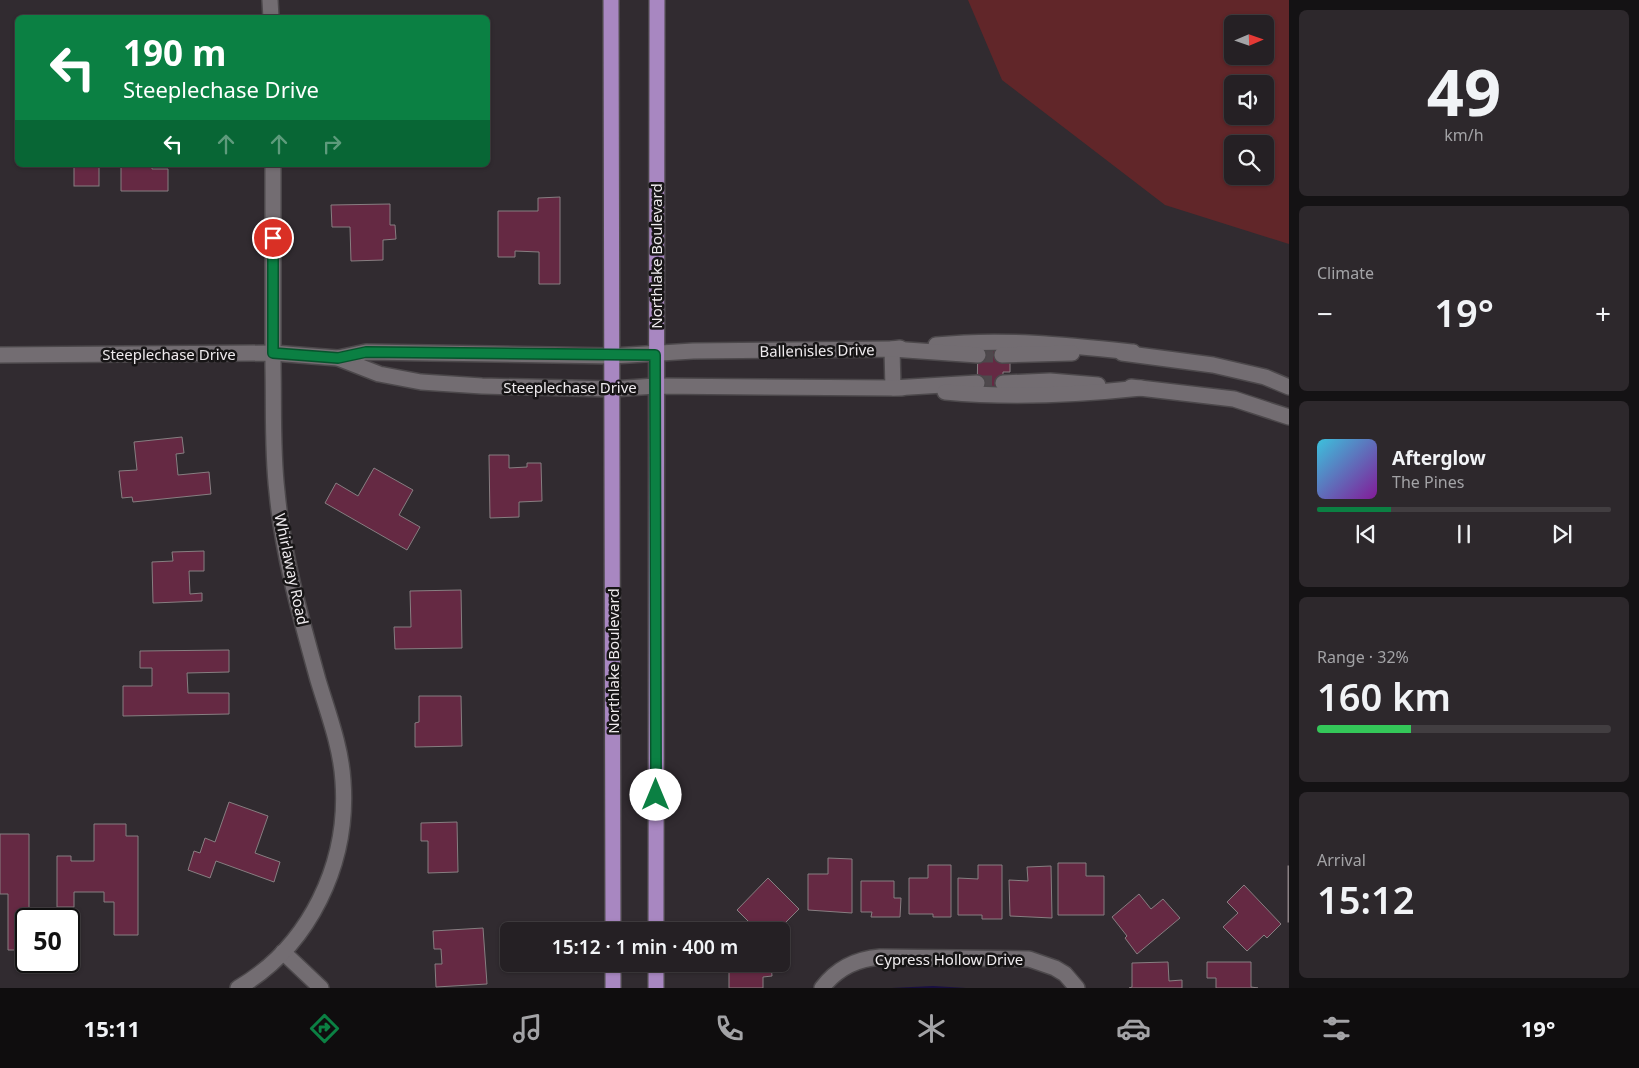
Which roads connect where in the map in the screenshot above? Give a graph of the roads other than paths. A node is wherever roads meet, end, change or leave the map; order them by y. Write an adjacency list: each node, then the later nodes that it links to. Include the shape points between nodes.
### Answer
1 (270, 0): 4 (street)
2 (611, 0): 14 (main road, Northlake Boulevard)
3 (657, 0): 12 (main road, Northlake Boulevard)
4 (271, 15)
5 (272, 167): 8 (street, Whirlaway Road)
6 (892, 349): 7 (street, via 968,342 1041,342); 12 (street, Ballenisles Drive, via 693,351); 13 (street, Ballenisles Drive); 21 (street)
7 (1133, 352): 10 (street); 20 (street, via 1214,365 1265,377)
8 (273, 353): 11 (street, Steeplechase Drive); 15 (street, Steeplechase Drive); 27 (street, Whirlaway Road, via 273,441 283,541 293,591 339,751 344,808 342,836 325,890 312,916)
9 (1002, 354): 10 (street)
10 (1050, 354): 16 (street)
11 (0, 355)
12 (655, 355): 14 (street, Steeplechase Drive); 19 (main road, Northlake Boulevard)
13 (978, 355)
14 (613, 356): 15 (street, Steeplechase Drive, via 366,352); 23 (main road, Northlake Boulevard)
15 (338, 358): 23 (street, Steeplechase Drive, via 379,374 421,382)
16 (1050, 381): 18 (street); 22 (street)
17 (977, 383): 21 (street)
18 (1003, 383)
19 (655, 386): 21 (street); 23 (street, Steeplechase Drive); 26 (main road, Northlake Boulevard)
20 (1289, 387)
21 (893, 388): 22 (street, via 996,395 1090,394)
22 (1141, 388): 24 (street, via 1234,399)
23 (613, 389): 25 (main road, Northlake Boulevard)
24 (1289, 417)
25 (613, 922)
26 (656, 922)
27 (283, 952): 30 (street, Whirlaway Road); 31 (street)
28 (613, 972): 32 (main road)
29 (656, 972): 33 (main road)
30 (238, 988)
31 (320, 988)
32 (613, 988)
33 (656, 988)
34 (822, 988): 35 (street, Cypress Hollow Drive, via 846,966 880,957 1028,959 1055,968)
35 (1077, 988)

